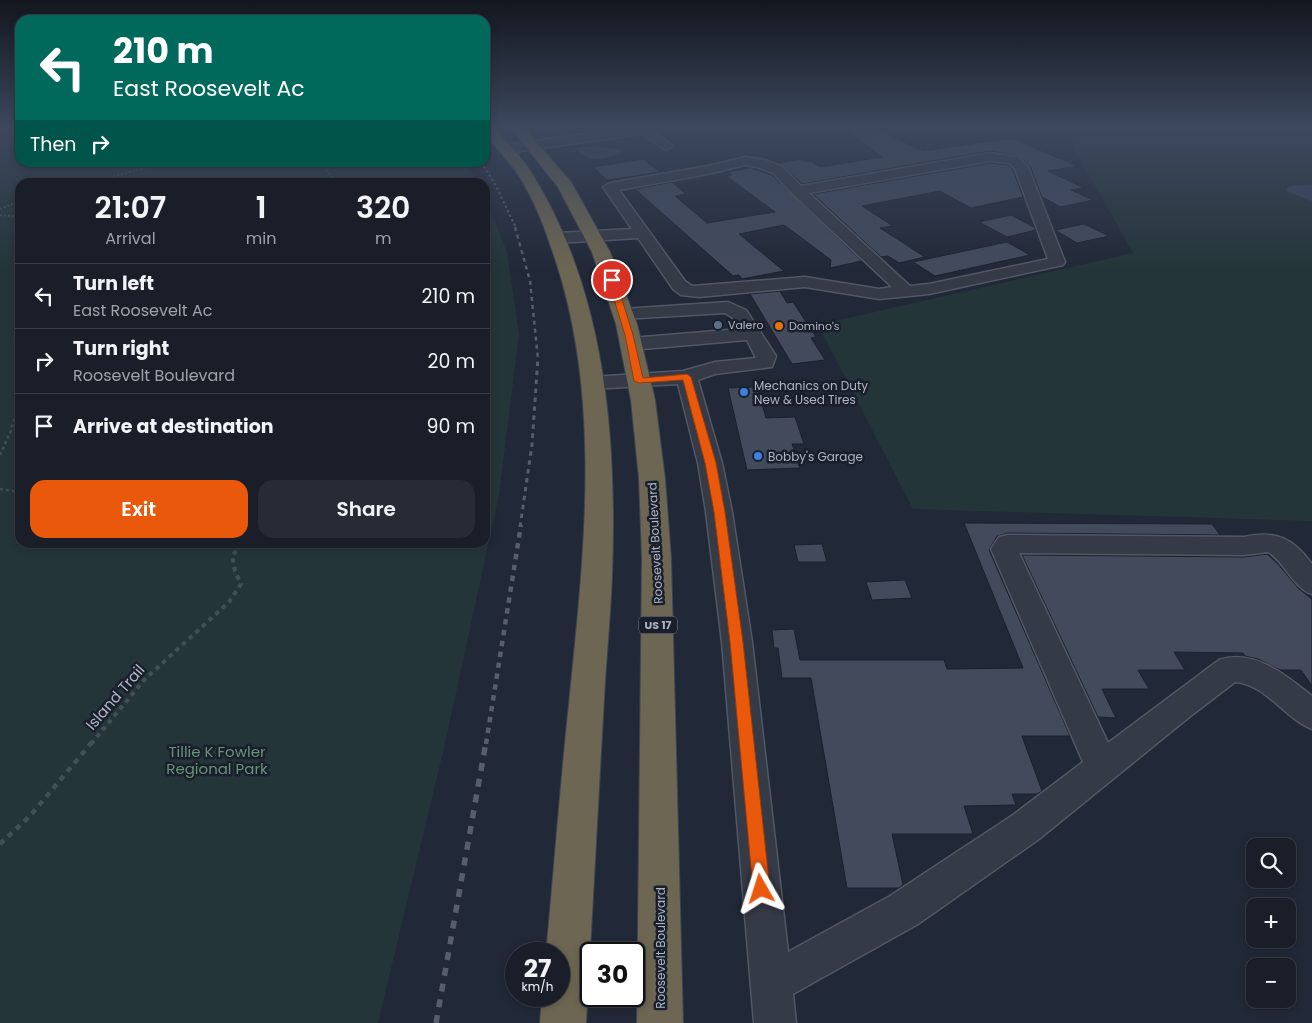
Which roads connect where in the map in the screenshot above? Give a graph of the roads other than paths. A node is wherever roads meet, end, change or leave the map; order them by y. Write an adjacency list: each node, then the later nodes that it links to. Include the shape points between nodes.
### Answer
1 (525, 175): 11 (highway, via 538,194)
2 (558, 175): 9 (highway, Roosevelt Boulevard / US 17)
3 (681, 175): 8 (street, via 610,187)
4 (783, 175): 7 (street)
5 (890, 175): 7 (street)
6 (1023, 175): 12 (street, via 1057,262 930,289)
7 (798, 191): 12 (street)
8 (630, 215): 9 (street); 10 (street)
9 (604, 225): 10 (street, via 612,236); 11 (street); 14 (highway, Roosevelt Boulevard / US 17, via 606,264)
10 (643, 232): 12 (street, via 678,285 687,291 805,282 878,294)
11 (558, 238): 20 (highway, via 581,313)
12 (906, 291)
13 (679, 310): 14 (street); 15 (street, via 728,308 740,314); 16 (street)
14 (623, 314): 17 (highway, Roosevelt Boulevard / US 17)
15 (752, 334): 16 (street); 18 (street, via 766,356 765,363)
16 (692, 339): 17 (street); 18 (street, via 700,356)
17 (631, 344): 19 (highway, Roosevelt Boulevard / US 17)
18 (699, 373): 19 (street); 24 (street, via 736,642)
19 (639, 381): 20 (street); 26 (highway, Roosevelt Boulevard / US 17, via 651,466 658,577)
20 (592, 383): 25 (highway, via 598,477 598,559)
21 (1312, 584): 23 (street, via 1284,548 1260,541 1244,546 1008,544 1004,550)
22 (1312, 714): 23 (street, via 1261,676 1241,668 1230,669)
23 (1102, 767): 24 (street, via 1026,827 904,910)
24 (771, 984): 27 (street)
25 (563, 1023)
26 (660, 1023)
27 (775, 1023)

